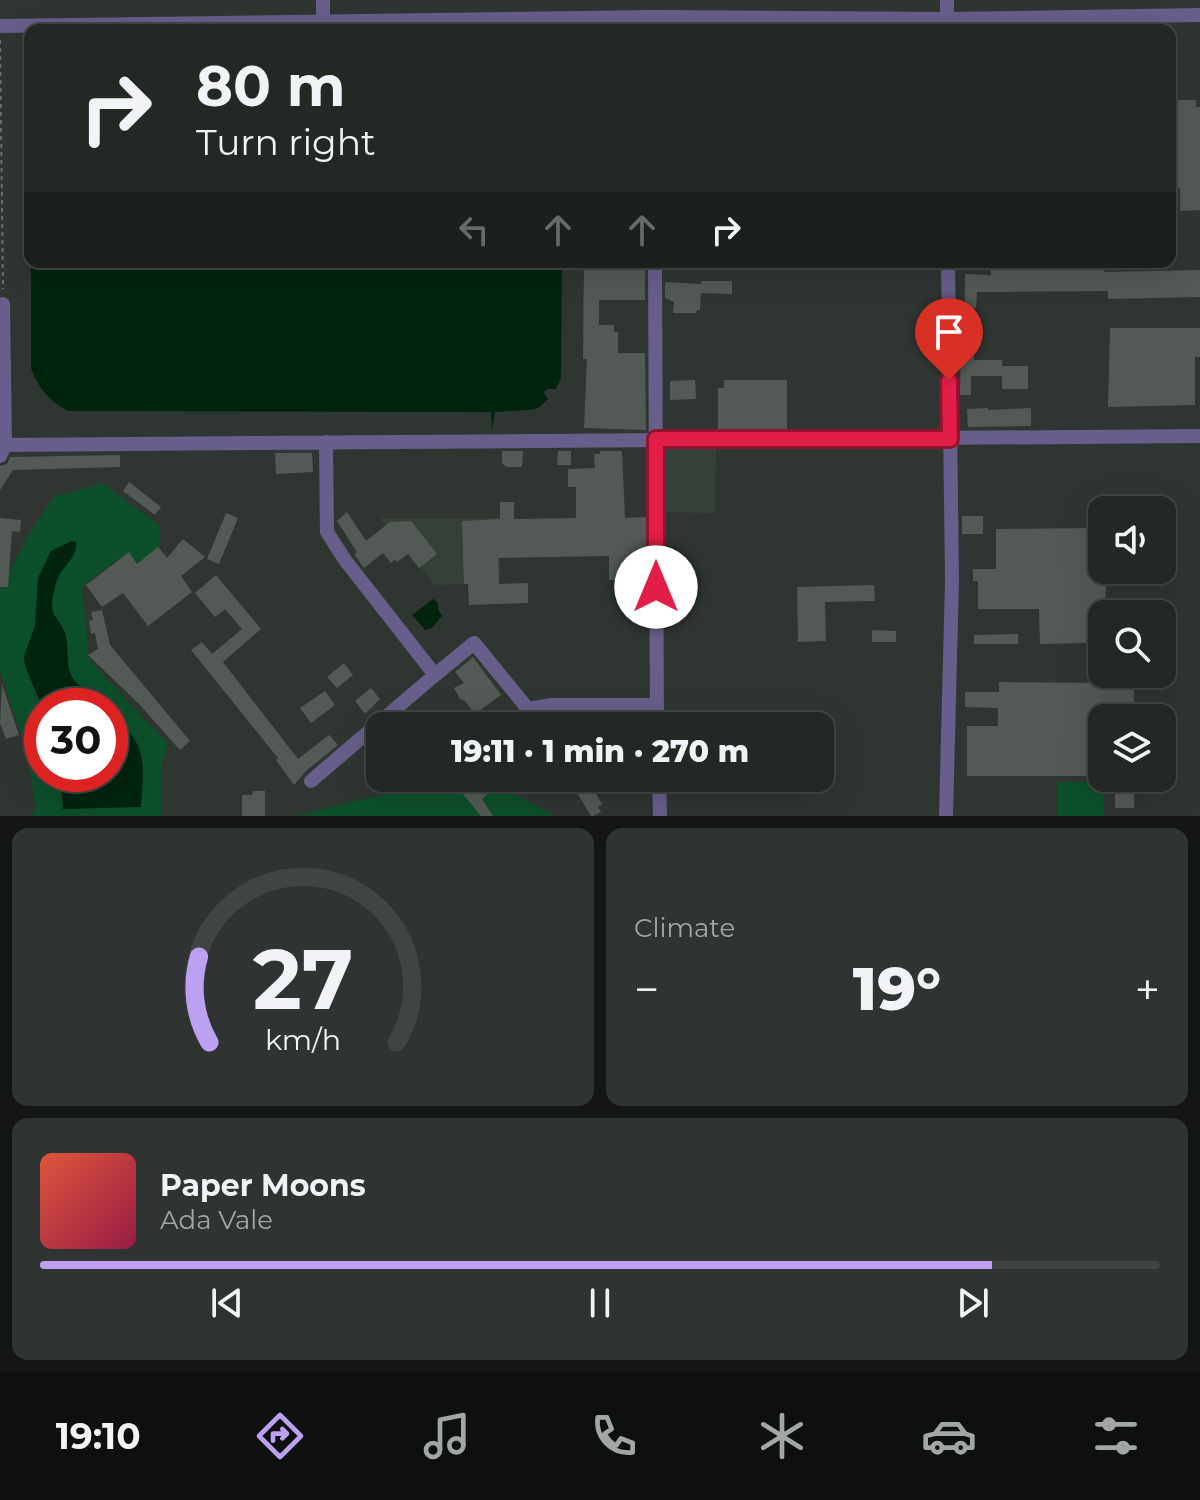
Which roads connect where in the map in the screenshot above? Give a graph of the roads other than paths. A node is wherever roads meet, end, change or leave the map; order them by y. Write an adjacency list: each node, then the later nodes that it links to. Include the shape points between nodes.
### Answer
1 (323, 0): 4 (street)
2 (947, 0): 8 (street)
3 (1200, 15): 9 (street)
4 (323, 20): 5 (street); 6 (street)
5 (655, 23): 7 (street)
6 (108, 24)
7 (801, 24)
8 (947, 24)
9 (972, 24)
10 (0, 26): 11 (street)
11 (24, 26)
12 (655, 268): 16 (street)
13 (948, 268): 17 (street)
14 (3, 304): 19 (street)
15 (1200, 436): 17 (street)
16 (656, 439): 17 (street); 18 (street); 21 (street)
17 (950, 439): 28 (street)
18 (326, 442): 19 (street); 20 (street, via 327,532)
19 (2, 449)
20 (435, 675): 22 (street, via 474,643); 25 (street)
21 (657, 705): 22 (street); 24 (street)
22 (528, 709): 23 (street)
23 (530, 712)
24 (657, 712)
25 (311, 781)
26 (659, 792): 27 (street)
27 (660, 816)
28 (946, 816)

